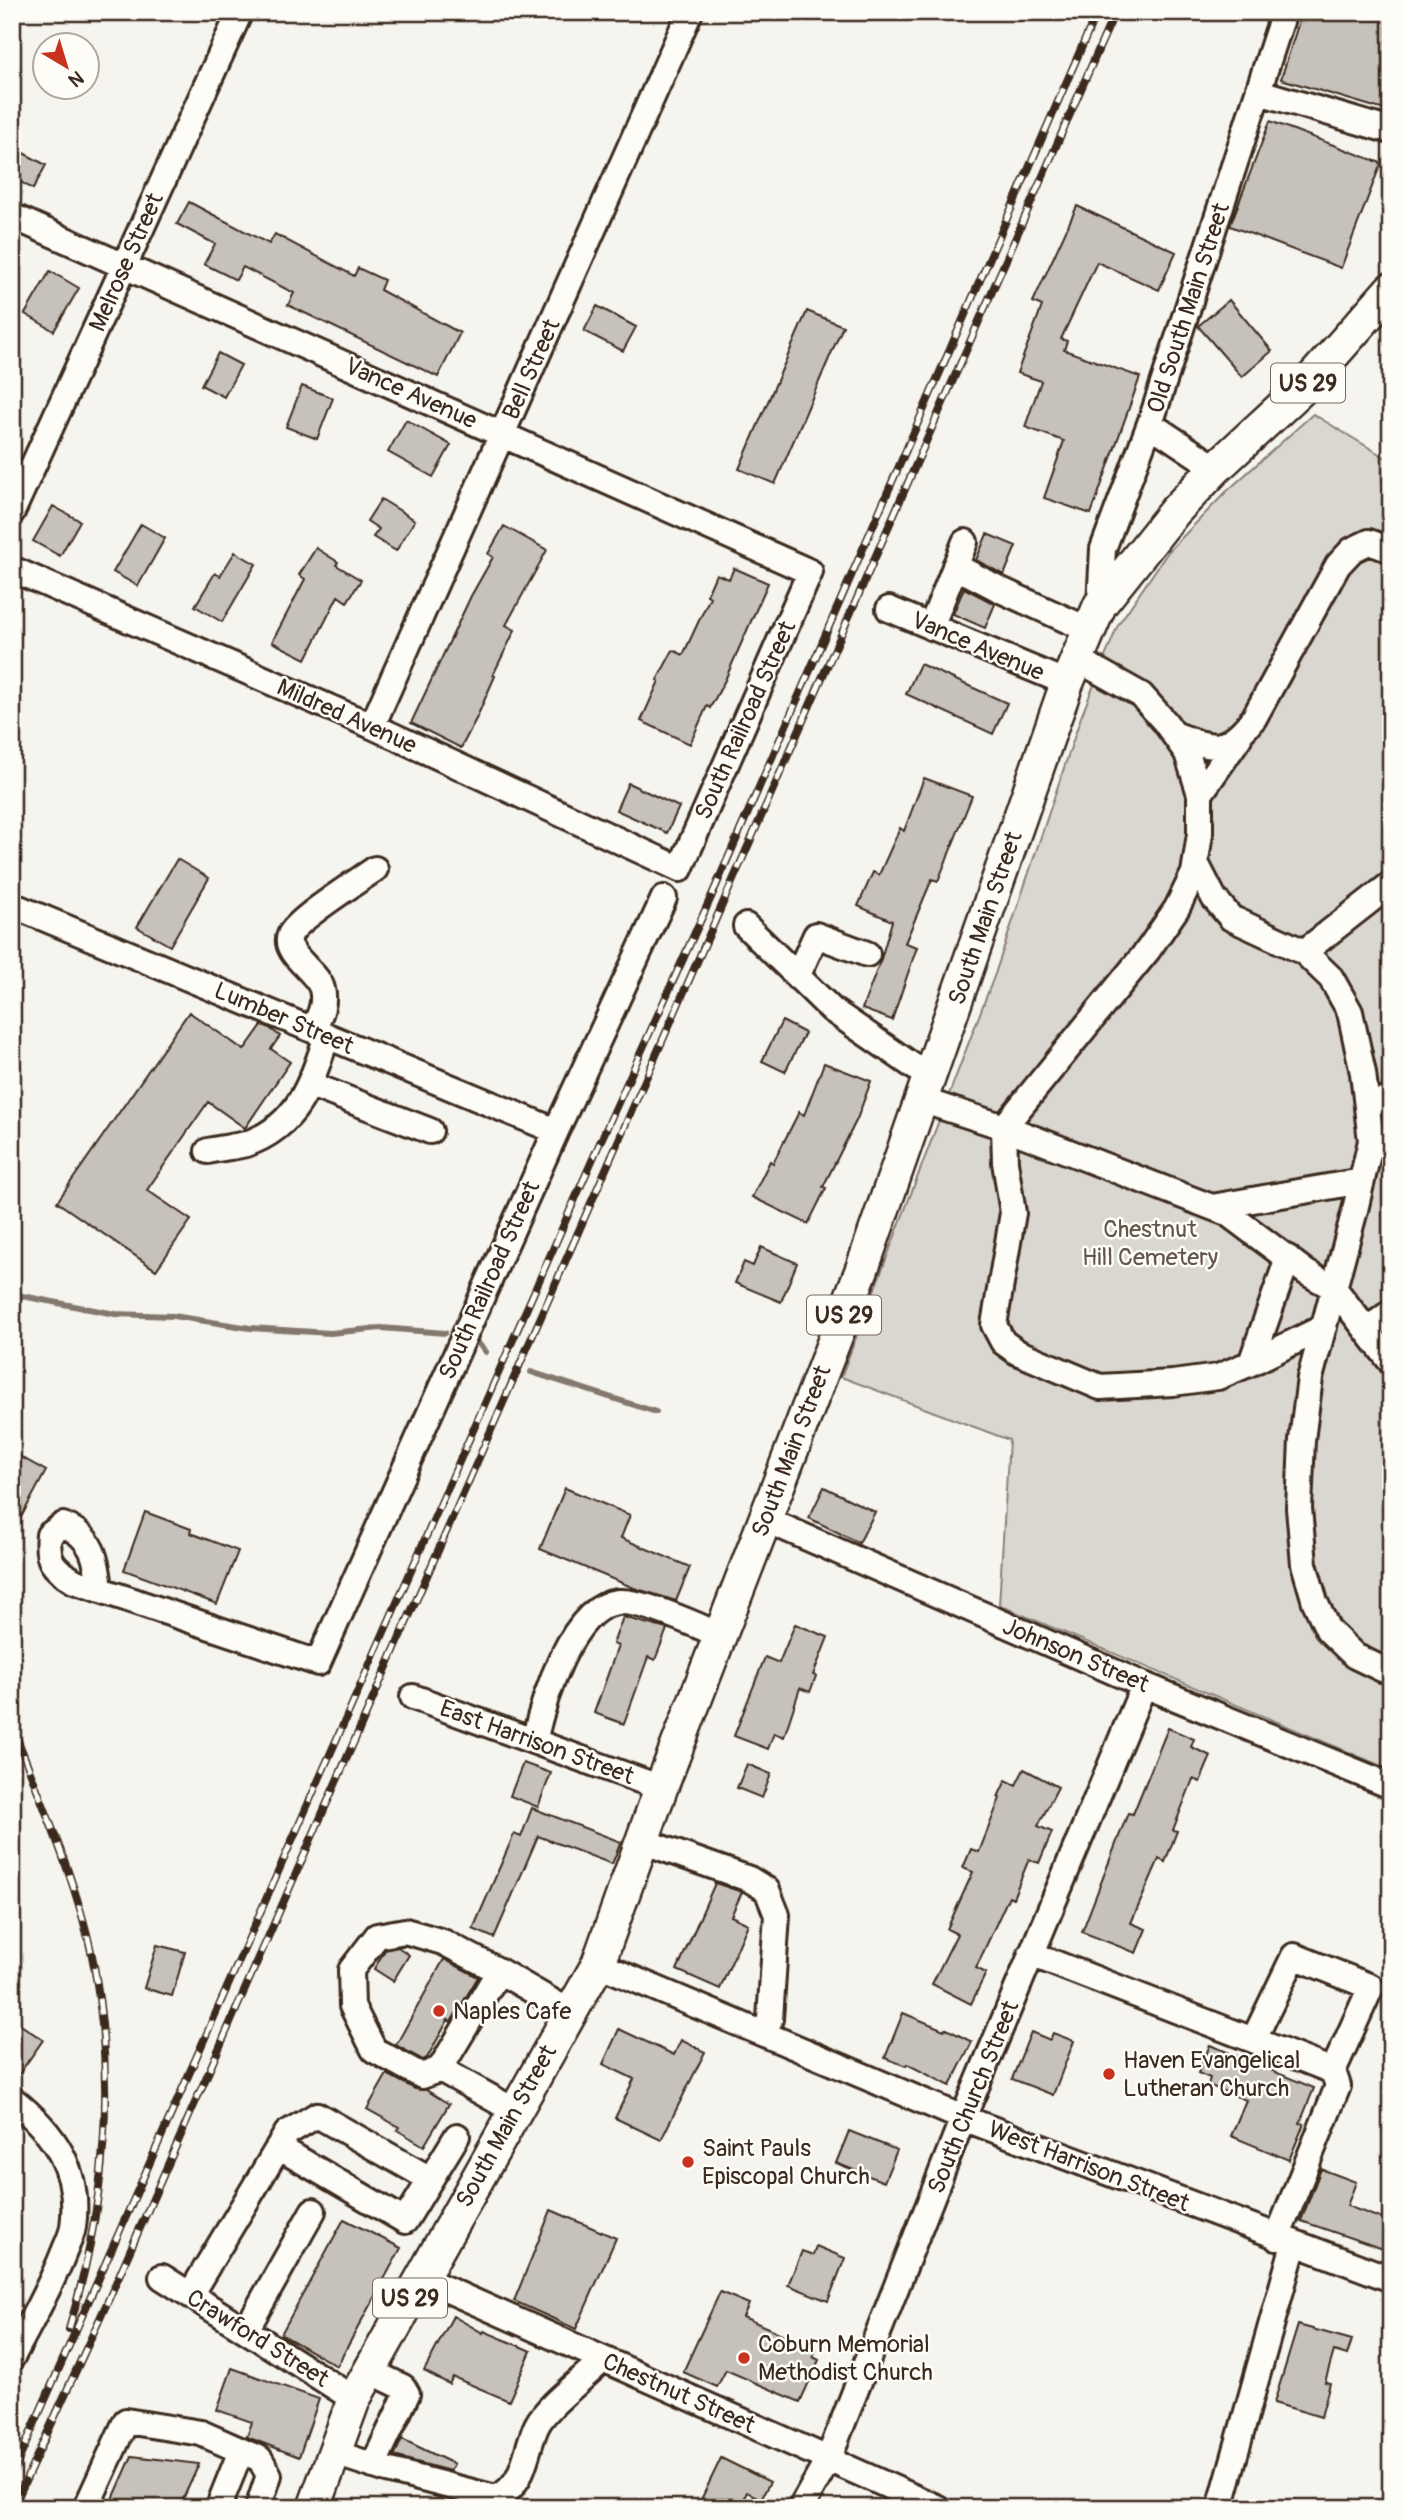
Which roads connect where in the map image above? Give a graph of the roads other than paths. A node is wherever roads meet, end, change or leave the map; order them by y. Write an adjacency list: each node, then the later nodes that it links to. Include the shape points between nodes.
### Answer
1 (240, 12): 7 (street, Melrose Street)
2 (690, 12): 10 (street, Bell Street)
3 (1284, 12): 4 (street, Old South Main Street)
4 (1259, 92): 5 (street); 9 (street, Old South Main Street)
5 (1391, 131)
6 (12, 216): 7 (street, Vance Avenue)
7 (124, 266): 10 (street, Vance Avenue); 12 (street, Melrose Street)
8 (1391, 289): 11 (main road, South Main Street / US 29, via 1309,382)
9 (1150, 424): 11 (street); 19 (street, Old South Main Street, via 1103,549)
10 (502, 434): 17 (street, Vance Avenue); 22 (street, Bell Street)
11 (1216, 468): 19 (main road, South Main Street / US 29, via 1175,511)
12 (12, 512)
13 (965, 542): 15 (street)
14 (1391, 550): 24 (street, via 1369,542 1352,550 1338,565)
15 (956, 566): 19 (street, via 1003,591); 20 (street)
16 (12, 569): 22 (street, Mildred Avenue)
17 (810, 572): 28 (street, South Railroad Street)
18 (889, 609): 20 (street, Vance Avenue)
19 (1095, 617): 21 (main road, South Main Street / US 29)
20 (931, 627): 21 (street, Vance Avenue)
21 (1072, 671): 23 (street, Vance Avenue, via 1141,695); 38 (main road, South Main Street / US 29)
22 (372, 726): 28 (street, Mildred Avenue)
23 (1174, 734): 24 (street, via 1205,746 1223,746); 25 (street, Vance Avenue, via 1187,753)
24 (1241, 734): 25 (street)
25 (1200, 794): 26 (street, Vance Avenue)
26 (1196, 863): 33 (street, via 1214,898 1231,918); 40 (street, Vance Avenue, via 1177,908 1148,950)
27 (375, 869): 36 (street, via 301,922 289,936 296,957 322,989)
28 (680, 869)
29 (1391, 884): 33 (street)
30 (664, 898): 42 (street, South Railroad Street)
31 (12, 905): 36 (street, Lumber Street)
32 (746, 926): 35 (street)
33 (1304, 952): 39 (street, via 1331,978 1350,1012 1363,1073)
34 (867, 954): 35 (street, via 816,935)
35 (797, 977): 38 (street)
36 (320, 1033): 37 (street); 42 (street, Lumber Street)
37 (311, 1085): 41 (street); 43 (street, via 275,1130 245,1144)
38 (925, 1088): 40 (street); 53 (main road, South Main Street / US 29, via 862,1269)
39 (1379, 1102): 44 (street)
40 (1004, 1127): 45 (street); 52 (street, via 1013,1213 994,1325 1003,1342 1100,1387 1218,1377)
41 (430, 1131)
42 (556, 1131): 54 (street, South Railroad Street, via 318,1663)
43 (208, 1151)
44 (1362, 1181): 45 (street); 47 (street)
45 (1212, 1207): 46 (street)
46 (1288, 1258): 47 (street); 52 (street)
47 (1334, 1287): 49 (street); 50 (street)
48 (1391, 1311): 50 (street)
49 (1324, 1328): 52 (street); 56 (street, via 1310,1378 1302,1440 1299,1508 1304,1564 1328,1630 1355,1656)
50 (1367, 1330): 51 (street)
51 (1391, 1362)
52 (1251, 1363)
53 (764, 1520): 55 (main road, South Main Street / US 29); 57 (street, Johnson Street)
54 (95, 1587)
55 (720, 1635): 59 (street, via 651,1608 621,1601 604,1605 590,1614 570,1644 544,1700); 61 (main road, South Main Street / US 29)
56 (1391, 1671)
57 (1144, 1685): 60 (street, Johnson Street); 63 (street, South Church Street)
58 (413, 1697): 59 (street, East Harrison Street)
59 (534, 1741): 61 (street, East Harrison Street)
60 (1391, 1786)
61 (661, 1788): 62 (main road, South Main Street / US 29)
62 (642, 1841): 64 (main road, South Main Street / US 29); 67 (street, via 749,1879 766,1890 777,1915 770,2019)
63 (1031, 1954): 68 (street); 73 (street, South Church Street)
64 (598, 1964): 66 (main road, South Main Street / US 29); 67 (street, West Harrison Street)
65 (499, 1970): 66 (street); 69 (street); 69 (street, via 443,1942 405,1931 377,1936 351,1970 352,2006 374,2050 422,2076)
66 (570, 2012): 72 (main road, South Main Street / US 29)
67 (764, 2034): 73 (street, West Harrison Street)
68 (1254, 2039): 70 (street); 70 (street, via 1294,1956 1371,1987)
69 (440, 2069): 72 (street)
70 (1333, 2071): 80 (street, via 1338,2086)
71 (12, 2099): 86 (street, via 36,2118 59,2147 74,2193 73,2229 55,2275)
72 (515, 2111): 77 (main road, South Main Street / US 29)
73 (963, 2118): 80 (street, West Harrison Street); 92 (street, South Church Street)
74 (457, 2136): 76 (street)
75 (278, 2147): 78 (street, via 287,2133 317,2115); 78 (street, via 405,2221); 84 (street)
76 (443, 2158): 77 (street); 78 (street)
77 (478, 2178): 82 (main road, South Main Street / US 29)
78 (430, 2179)
79 (313, 2211): 85 (street)
80 (1285, 2241): 83 (street, West Harrison Street); 100 (street)
81 (162, 2277): 84 (street, Crawford Street)
82 (421, 2278): 87 (street, Chestnut Street); 88 (main road, South Main Street / US 29)
83 (1391, 2279)
84 (190, 2295): 85 (street, Crawford Street)
85 (246, 2330): 89 (street, Crawford Street)
86 (12, 2357)
87 (603, 2359): 92 (street, Chestnut Street); 93 (street, via 538,2423 508,2493 496,2498)
88 (370, 2371): 89 (main road, South Main Street / US 29); 93 (street, via 403,2387 407,2394)
89 (354, 2399): 91 (main road, South Main Street / US 29)
90 (242, 2451): 94 (street, via 201,2433 126,2421); 95 (street); 96 (street, via 260,2459 269,2475)
91 (335, 2453): 93 (street); 97 (main road, South Main Street / US 29)
92 (828, 2460): 98 (street, South Church Street); 99 (street, Chestnut Street)
93 (373, 2466)
94 (86, 2508)
95 (218, 2508)
96 (258, 2508)
97 (314, 2508)
98 (801, 2508)
99 (938, 2508)
100 (1220, 2508)

